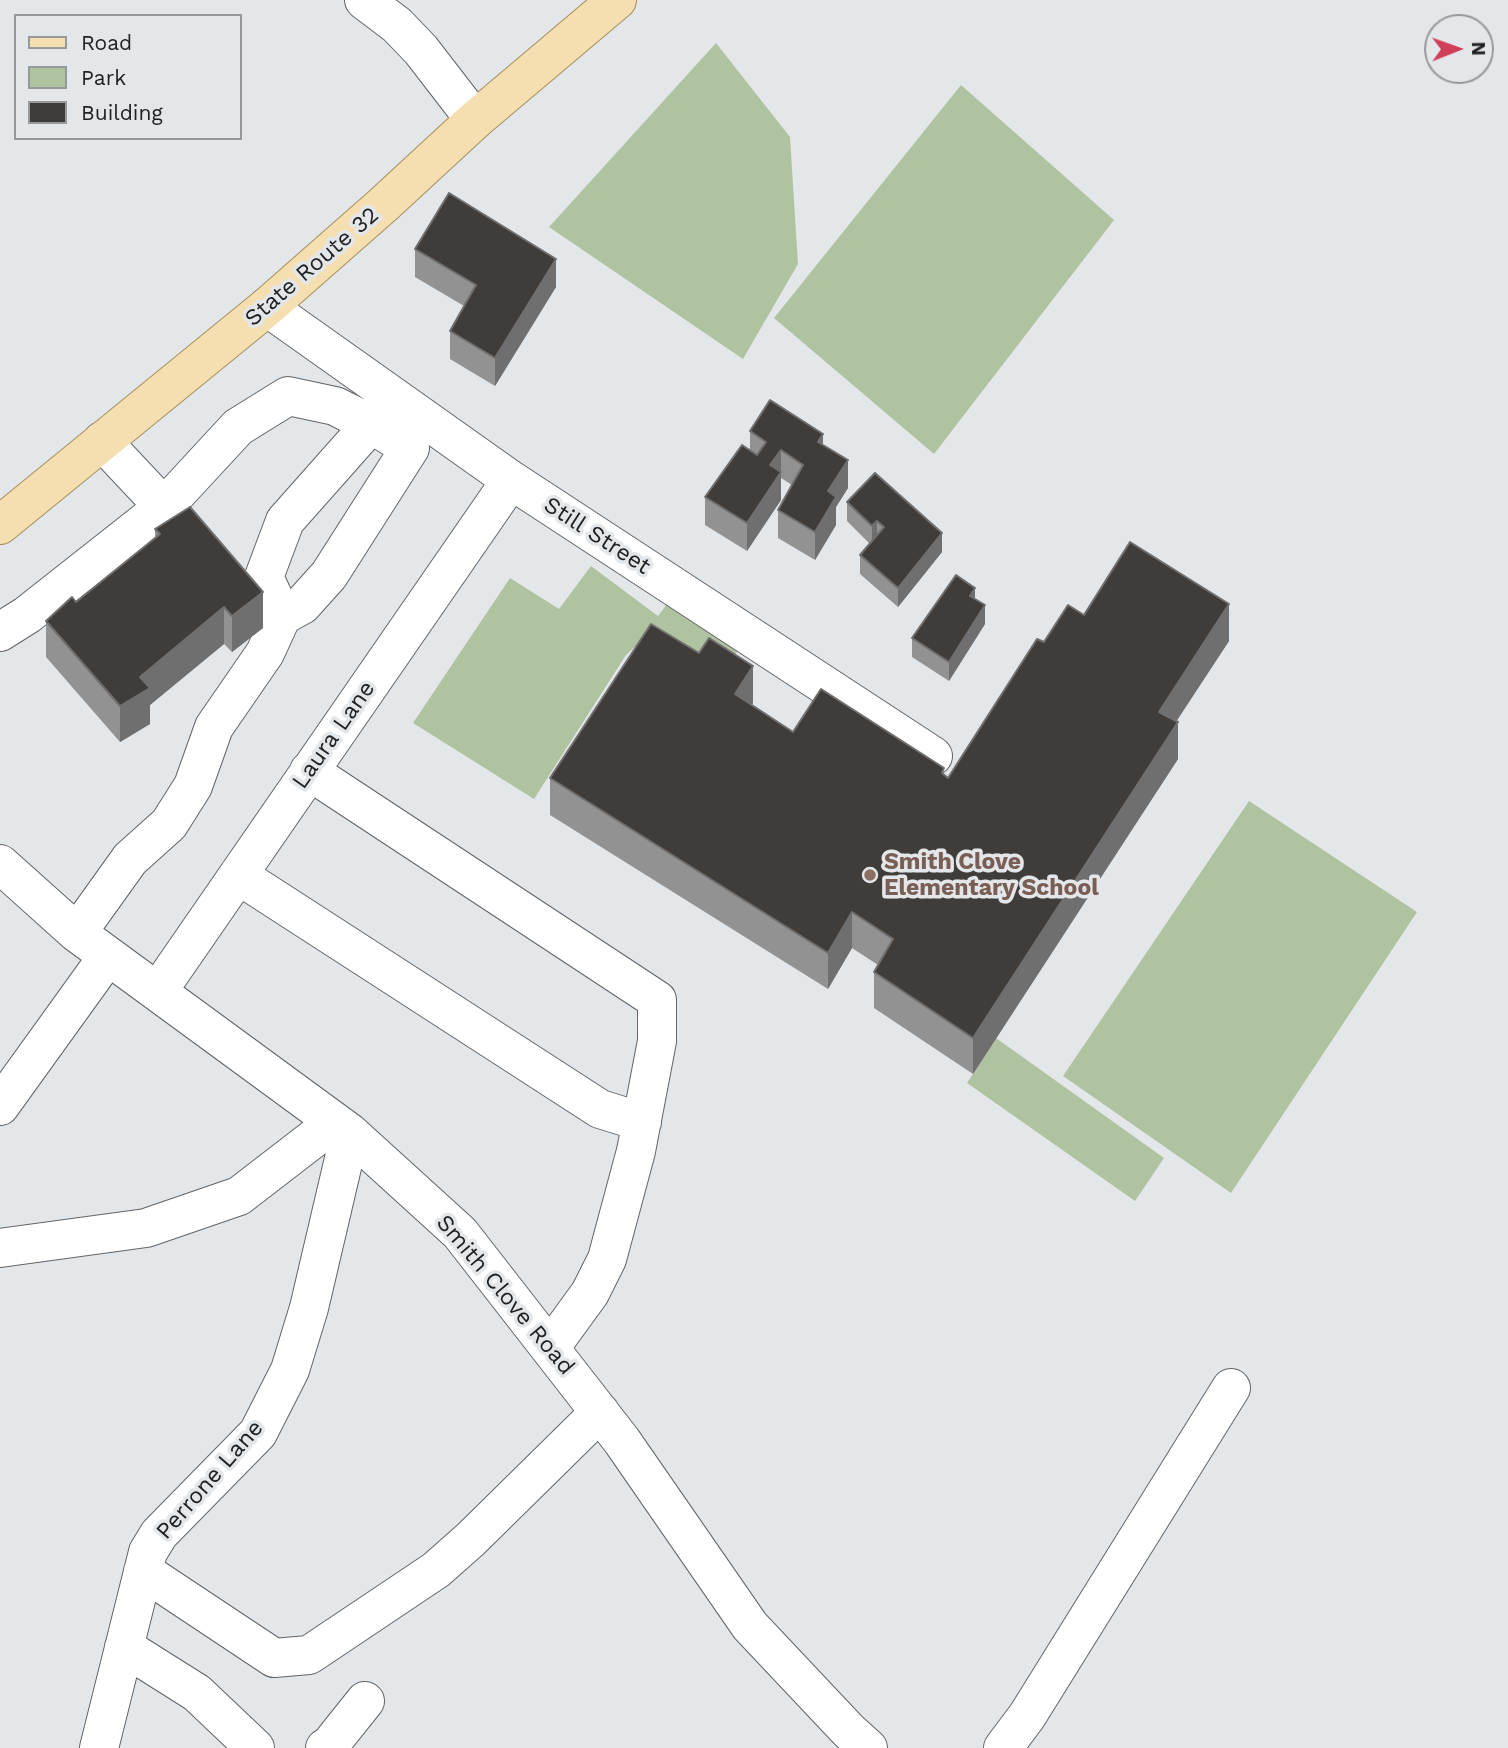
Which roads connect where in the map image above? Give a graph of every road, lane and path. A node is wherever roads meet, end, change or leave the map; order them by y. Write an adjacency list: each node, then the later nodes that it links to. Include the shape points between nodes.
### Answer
1 (364, 0): 3 (street, via 421,50)
2 (617, 0): 3 (main road, State Route 32)
3 (475, 120): 4 (main road, State Route 32)
4 (267, 307): 6 (street, Still Street); 7 (main road, State Route 32)
5 (371, 424): 6 (street); 9 (street, via 328,403 288,396 238,427); 11 (street, via 285,521 264,577)
6 (418, 434): 8 (street, Still Street); 11 (street, via 329,575 302,605)
7 (102, 441): 9 (street); 10 (main road, State Route 32)
8 (511, 480): 13 (street, Still Street); 14 (street, Laura Lane)
9 (164, 508): 12 (street)
10 (0, 525)
11 (282, 616): 17 (street, via 265,653 214,727 194,786 169,824 130,859)
12 (0, 632)
13 (933, 757)
14 (309, 771): 16 (street, Laura Lane); 21 (street, via 657,1000 657,1041)
15 (0, 864): 17 (street, Smith Clove Road)
16 (238, 875): 19 (street, Laura Lane); 21 (street, via 600,1109)
17 (77, 933): 18 (street, Smith Clove Road)
18 (108, 956): 19 (street, Smith Clove Road); 20 (street)
19 (158, 991): 22 (street, Smith Clove Road)
20 (0, 1106)
21 (642, 1122): 24 (street, via 607,1259 590,1293)
22 (342, 1128): 23 (street, via 239,1196 146,1228); 24 (street, Smith Clove Road, via 460,1233); 27 (street, Perrone Lane, via 309,1308 290,1370 258,1433 159,1534)
23 (0, 1248)
24 (550, 1348): 26 (street, Smith Clove Road)
25 (1231, 1388): 34 (street)
26 (600, 1412): 27 (street, via 436,1570 309,1655 274,1658); 33 (street, Smith Clove Road, via 750,1626)
27 (144, 1571): 28 (street, Perrone Lane)
28 (124, 1647): 30 (street, Perrone Lane); 31 (street, via 197,1693)
29 (365, 1701): 32 (street)
30 (99, 1748)
31 (256, 1748)
32 (325, 1748)
33 (868, 1748)
34 (1003, 1748)

